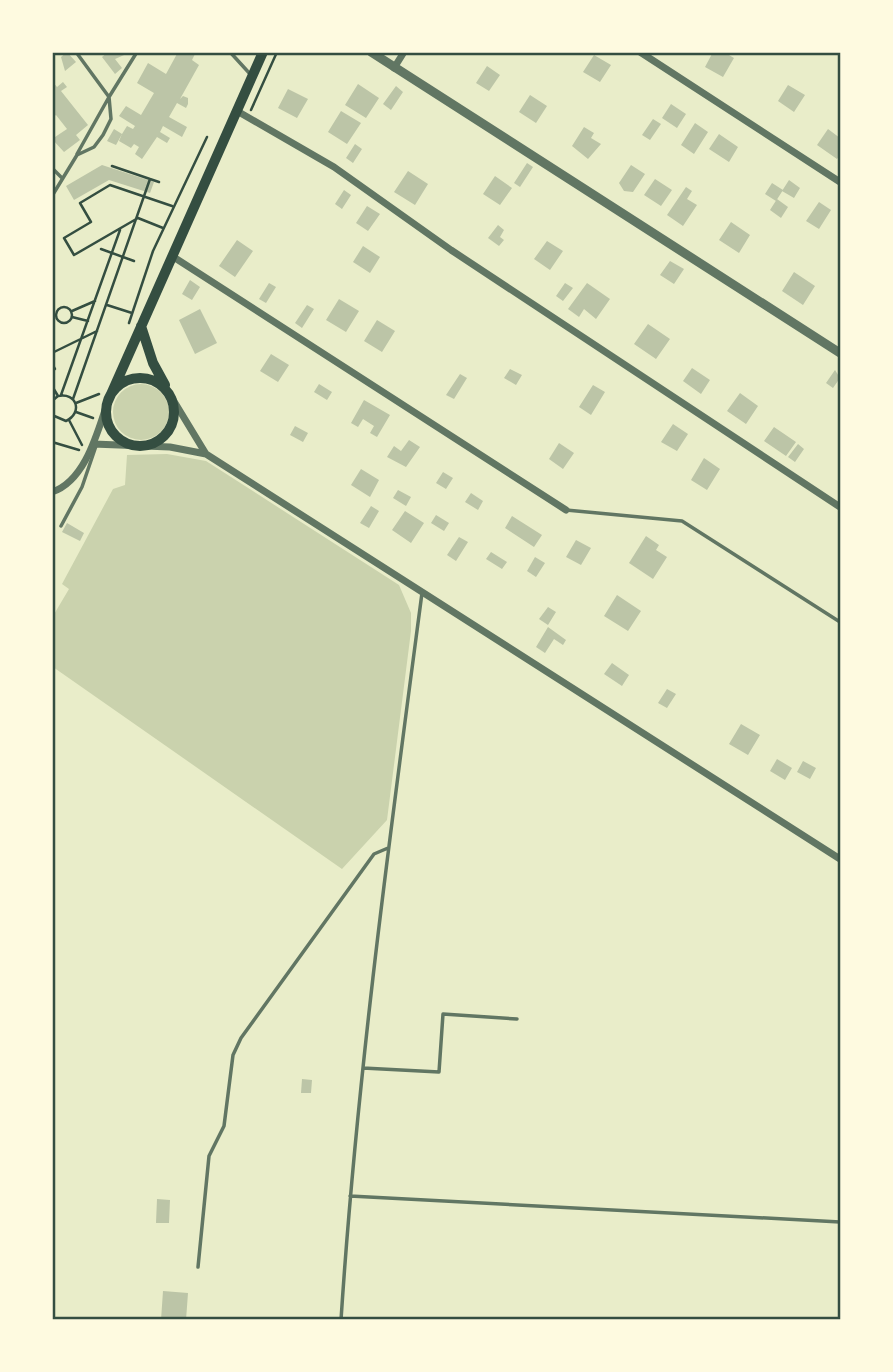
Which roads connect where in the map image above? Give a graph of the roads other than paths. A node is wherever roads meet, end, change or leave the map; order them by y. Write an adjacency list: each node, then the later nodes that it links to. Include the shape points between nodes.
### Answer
1 (76, 52): 10 (lane)
2 (136, 52): 10 (lane)
3 (230, 52): 9 (lane)
4 (264, 52): 9 (main road)
5 (371, 52): 8 (street)
6 (404, 52): 8 (street)
7 (640, 52): 15 (street)
8 (394, 68): 19 (street)
9 (253, 76): 11 (main road)
10 (109, 97): 12 (lane); 12 (lane, via 111,119 103,135 94,147)
11 (237, 111): 17 (main road); 26 (street, via 334,167 451,250)
12 (76, 155): 14 (lane)
13 (52, 168): 14 (lane)
14 (62, 178): 16 (lane)
15 (841, 182)
16 (52, 195)
17 (172, 256): 18 (main road); 27 (street)
18 (141, 326): 20 (main road); 21 (main road, via 153,363)
19 (841, 353)
20 (106, 396): 21 (main road, via 139,377 155,380); 22 (street); 23 (main road, via 106,417 113,432 126,443)
21 (172, 398): 23 (main road, via 170,430 158,441); 24 (street)
22 (95, 444): 23 (street); 25 (street, via 72,478); 28 (lane, via 82,487)
23 (142, 446): 24 (street)
24 (206, 454): 29 (street)
25 (52, 492)
26 (841, 507)
27 (566, 510): 30 (lane, via 682,521)
28 (61, 526)
29 (422, 593): 31 (lane); 32 (street)
30 (841, 622)
31 (388, 848): 34 (lane); 37 (lane, via 374,854 233,1055 224,1126 209,1156)
32 (841, 859)
33 (517, 1019): 34 (lane, via 443,1014 439,1072)
34 (363, 1068): 35 (lane)
35 (349, 1196): 36 (lane); 38 (lane)
36 (841, 1222)
37 (198, 1267)
38 (341, 1320)

